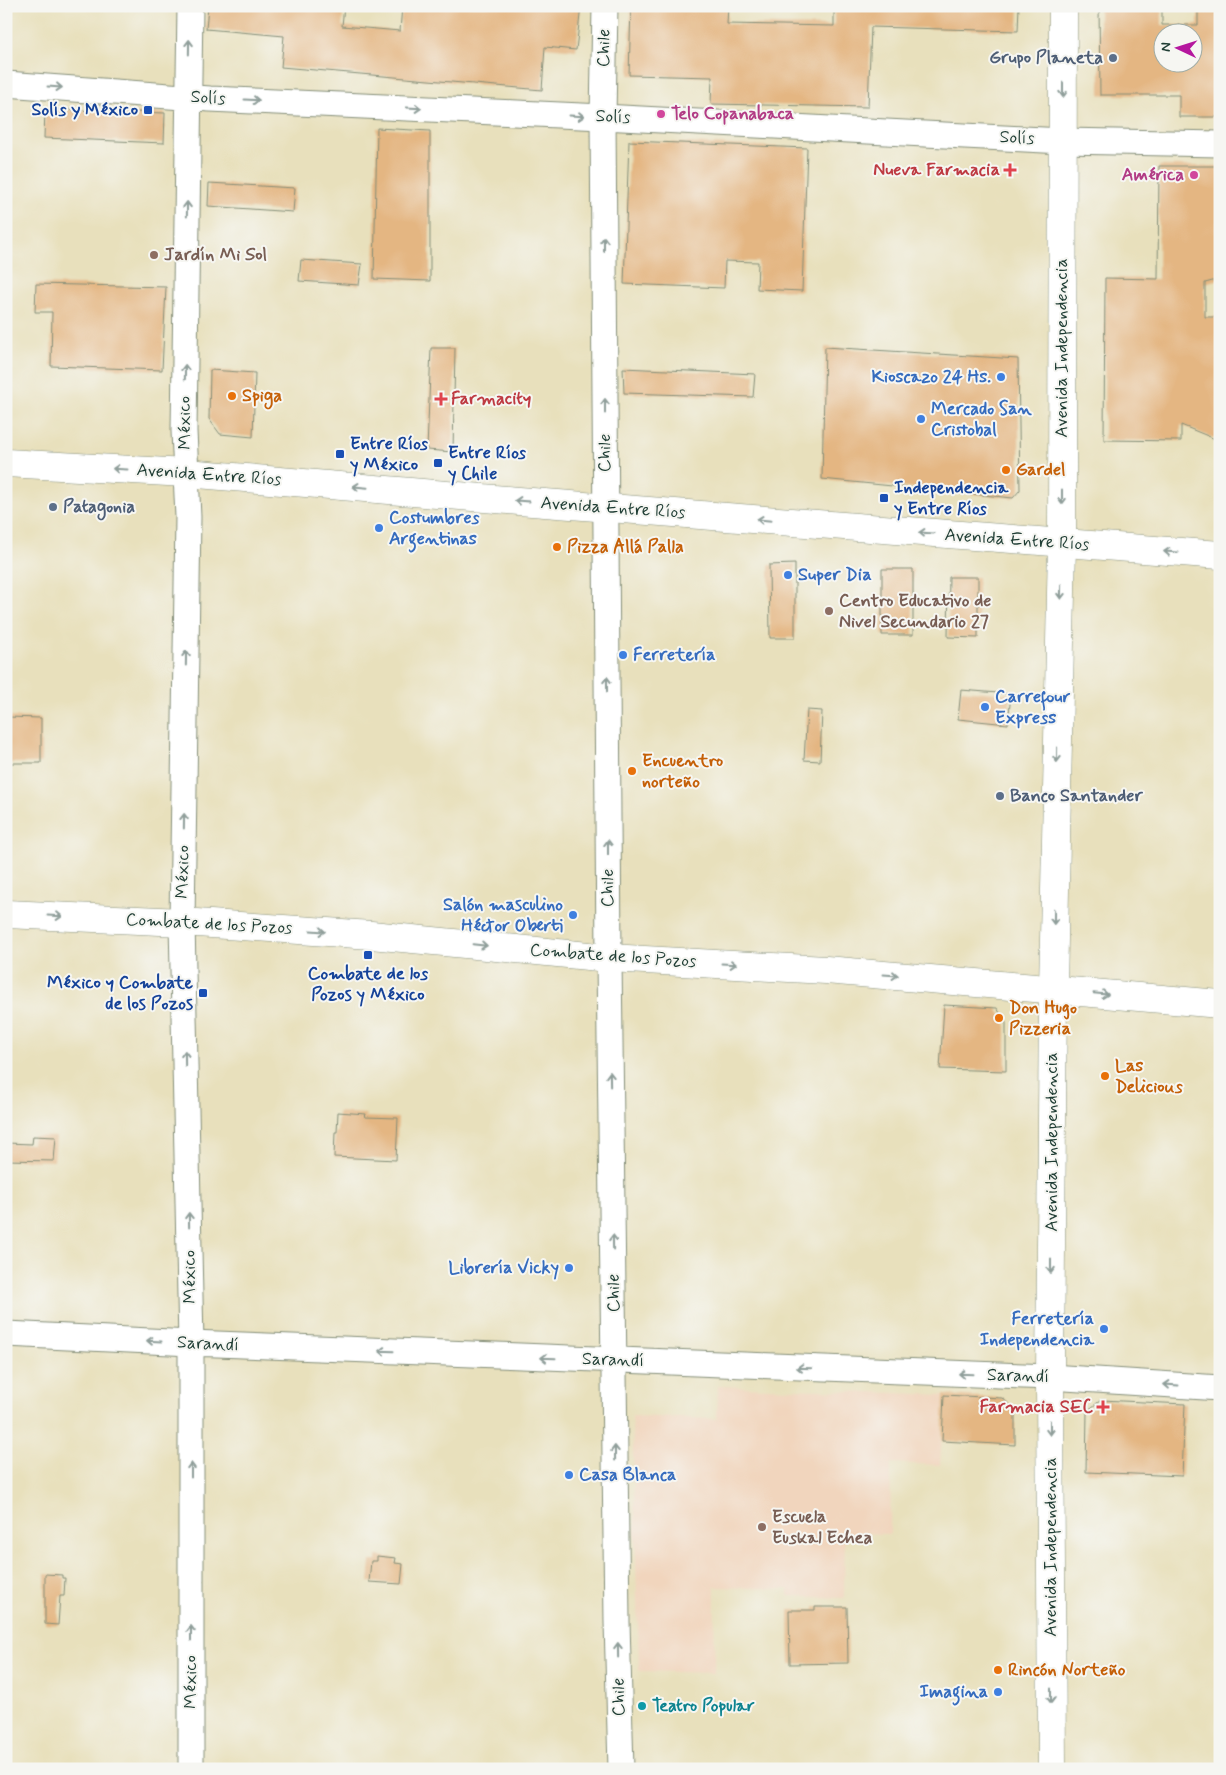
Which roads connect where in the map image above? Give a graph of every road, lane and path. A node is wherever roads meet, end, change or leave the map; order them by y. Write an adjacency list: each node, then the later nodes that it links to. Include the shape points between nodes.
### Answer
1 (190, 6): 5 (street, México, one-way to 1)
2 (604, 6): 6 (street, Chile)
3 (1063, 6): 7 (main road, Avenida Independencia, one-way to 7)
4 (6, 84): 5 (street, Solís, one-way to 5)
5 (188, 97): 6 (street, Solís, one-way to 6); 10 (street, México, one-way to 5)
6 (603, 117): 7 (street, Solís); 11 (street, Chile, one-way to 6)
7 (1063, 141): 8 (street, Solís); 12 (main road, Avenida Independencia, one-way to 12)
8 (1220, 144)
9 (6, 463): 10 (main road, Avenida Entre Ríos, one-way to 9)
10 (186, 473): 11 (main road, Avenida Entre Ríos, one-way to 10); 15 (street, México, one-way to 10)
11 (605, 507): 12 (main road, Avenida Entre Ríos, one-way to 11); 16 (street, Chile, one-way to 11)
12 (1062, 543): 13 (main road, Avenida Entre Ríos, one-way to 12); 17 (main road, Avenida Independencia, one-way to 17)
13 (1220, 556)
14 (6, 914): 15 (main road, Combate de los Pozos, one-way to 15)
15 (182, 922): 16 (main road, Combate de los Pozos, one-way to 16, via 371,935); 20 (street, México, one-way to 15)
16 (609, 958): 17 (main road, Combate de los Pozos, one-way to 17, via 826,970); 21 (street, Chile, one-way to 16)
17 (1053, 990): 18 (main road, Combate de los Pozos, one-way to 18); 22 (main road, Avenida Independencia, one-way to 22)
18 (1220, 1004)
19 (6, 1334): 20 (street, Sarandí, one-way to 19)
20 (191, 1343): 21 (street, Sarandí, one-way to 20); 24 (street, México, one-way to 20)
21 (614, 1360): 22 (street, Sarandí, one-way to 21); 25 (street, Chile, one-way to 21)
22 (1050, 1377): 23 (street, Sarandí, one-way to 22); 26 (main road, Avenida Independencia, one-way to 26)
23 (1220, 1388)
24 (190, 1769)
25 (621, 1769)
26 (1052, 1769)

